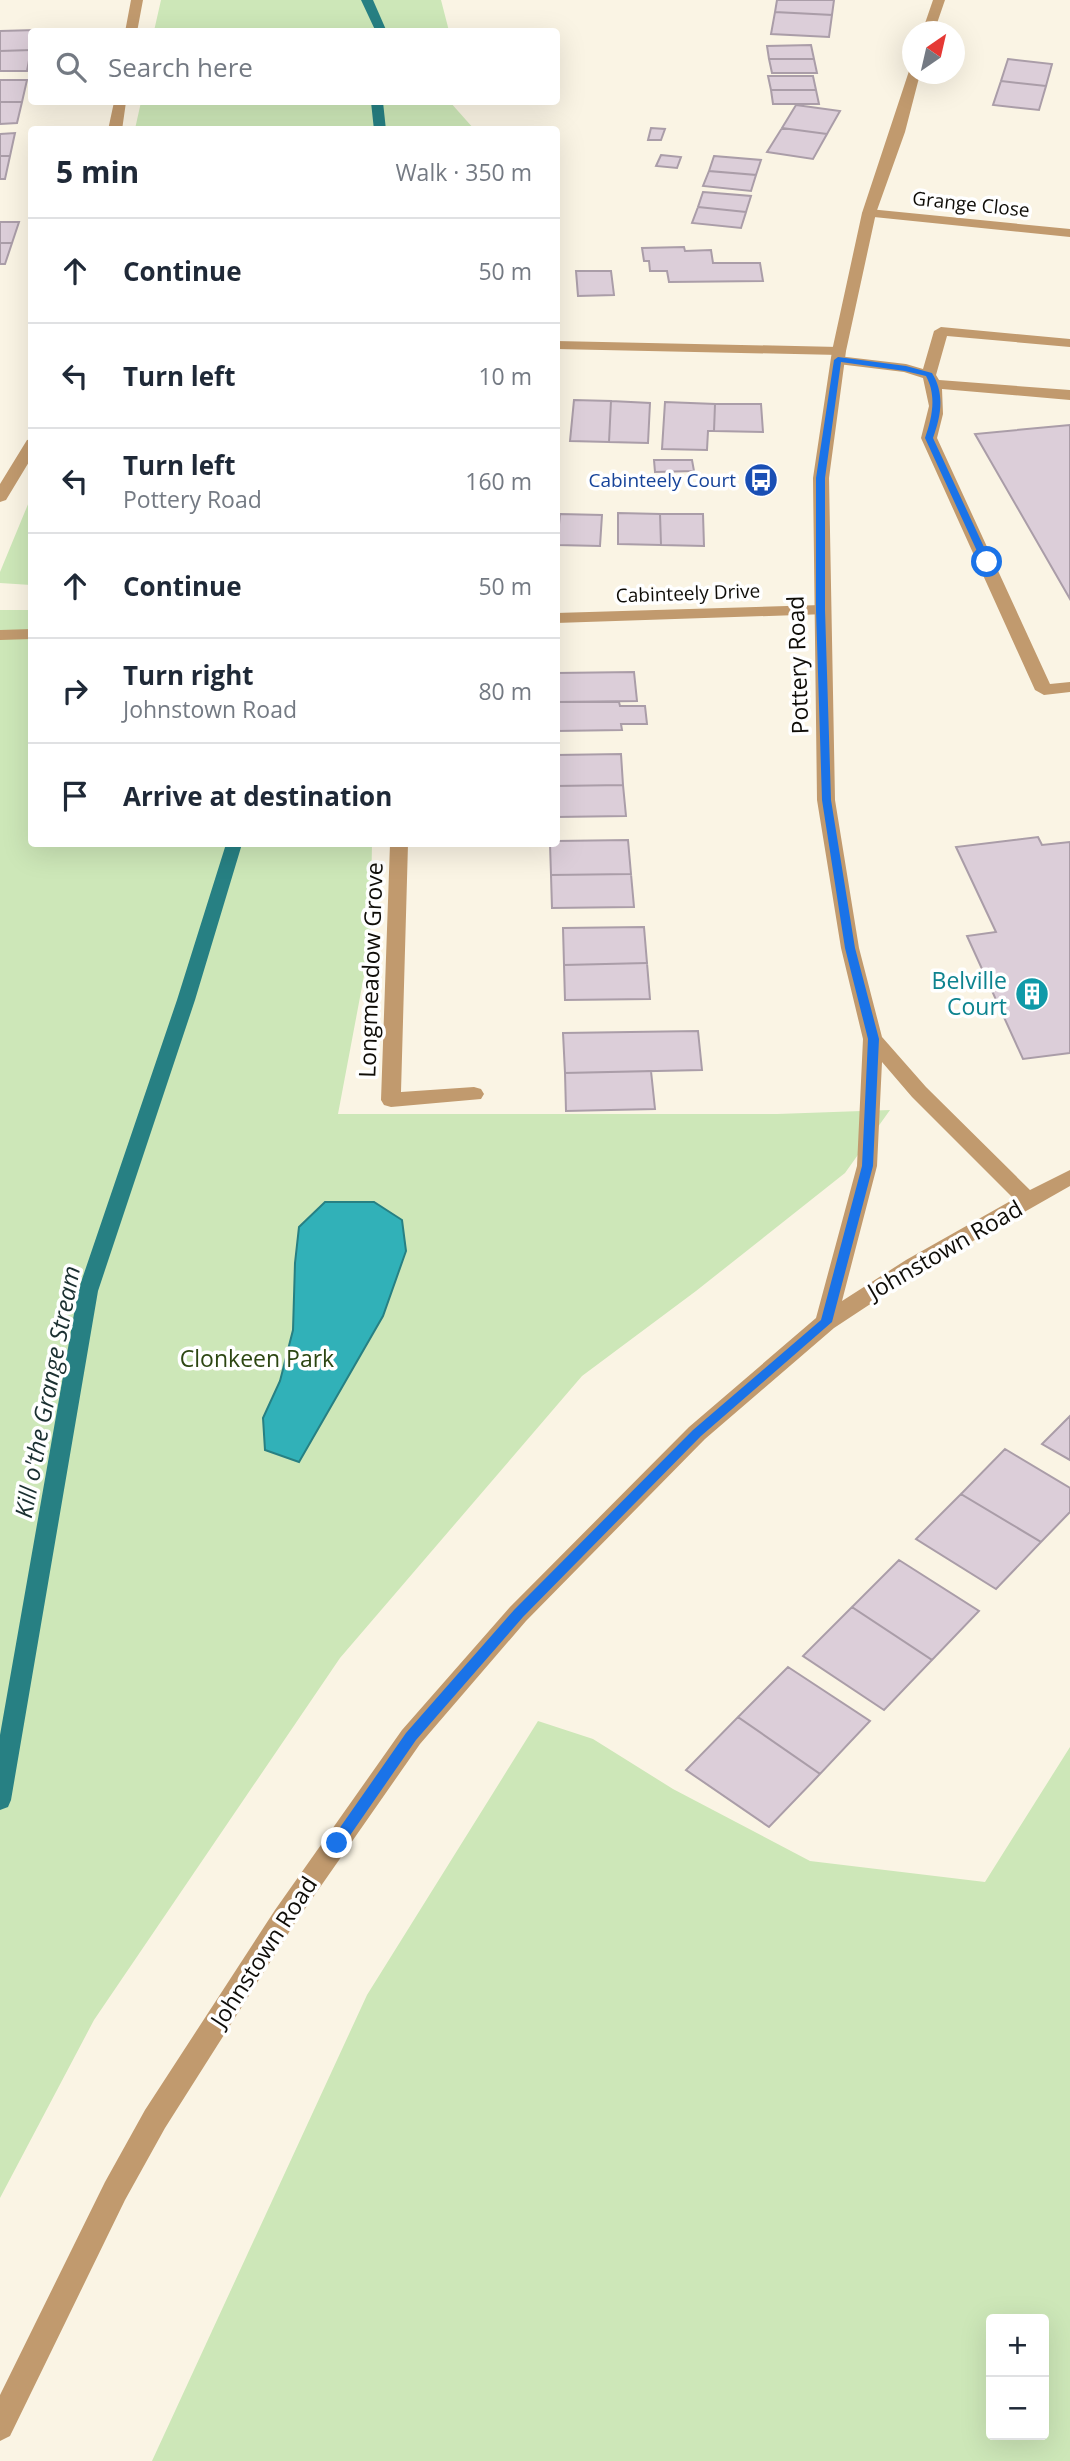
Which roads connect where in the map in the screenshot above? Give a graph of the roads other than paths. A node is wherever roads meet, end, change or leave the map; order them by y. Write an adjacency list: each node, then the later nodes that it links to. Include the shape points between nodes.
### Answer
1 (137, 0): 4 (street)
2 (939, 0): 3 (street)
3 (932, 21)
4 (132, 28)
5 (911, 84): 8 (street, Pottery Road)
6 (119, 105): 7 (street)
7 (116, 126)
8 (869, 213): 9 (street, Grange Close); 12 (street, Pottery Road)
9 (1070, 233)
10 (1070, 344): 13 (street, via 941,331)
11 (560, 345): 12 (street)
12 (838, 355): 13 (street, via 906,368); 17 (street, Pottery Road, via 821,478)
13 (932, 379): 14 (street); 21 (street, via 937,415 929,438 1044,690)
14 (1070, 394)
15 (28, 450): 16 (street)
16 (0, 497)
17 (821, 610): 18 (street, Cabinteely Drive); 23 (street, Pottery Road, via 827,800 850,948)
18 (560, 618)
19 (28, 634): 20 (street)
20 (0, 635)
21 (1070, 687)
22 (399, 847): 24 (street, Longmeadow Grove, via 391,1100)
23 (873, 1039): 26 (street, Pottery Road); 27 (street, via 867,1166)
24 (474, 1094)
25 (1070, 1177): 26 (street, Johnstown Road)
26 (1028, 1201): 27 (street, Johnstown Road, via 914,1265)
27 (826, 1322): 28 (street, Johnstown Road, via 697,1433 518,1614 411,1737 284,1918 155,2119 115,2190)
28 (0, 2426)

